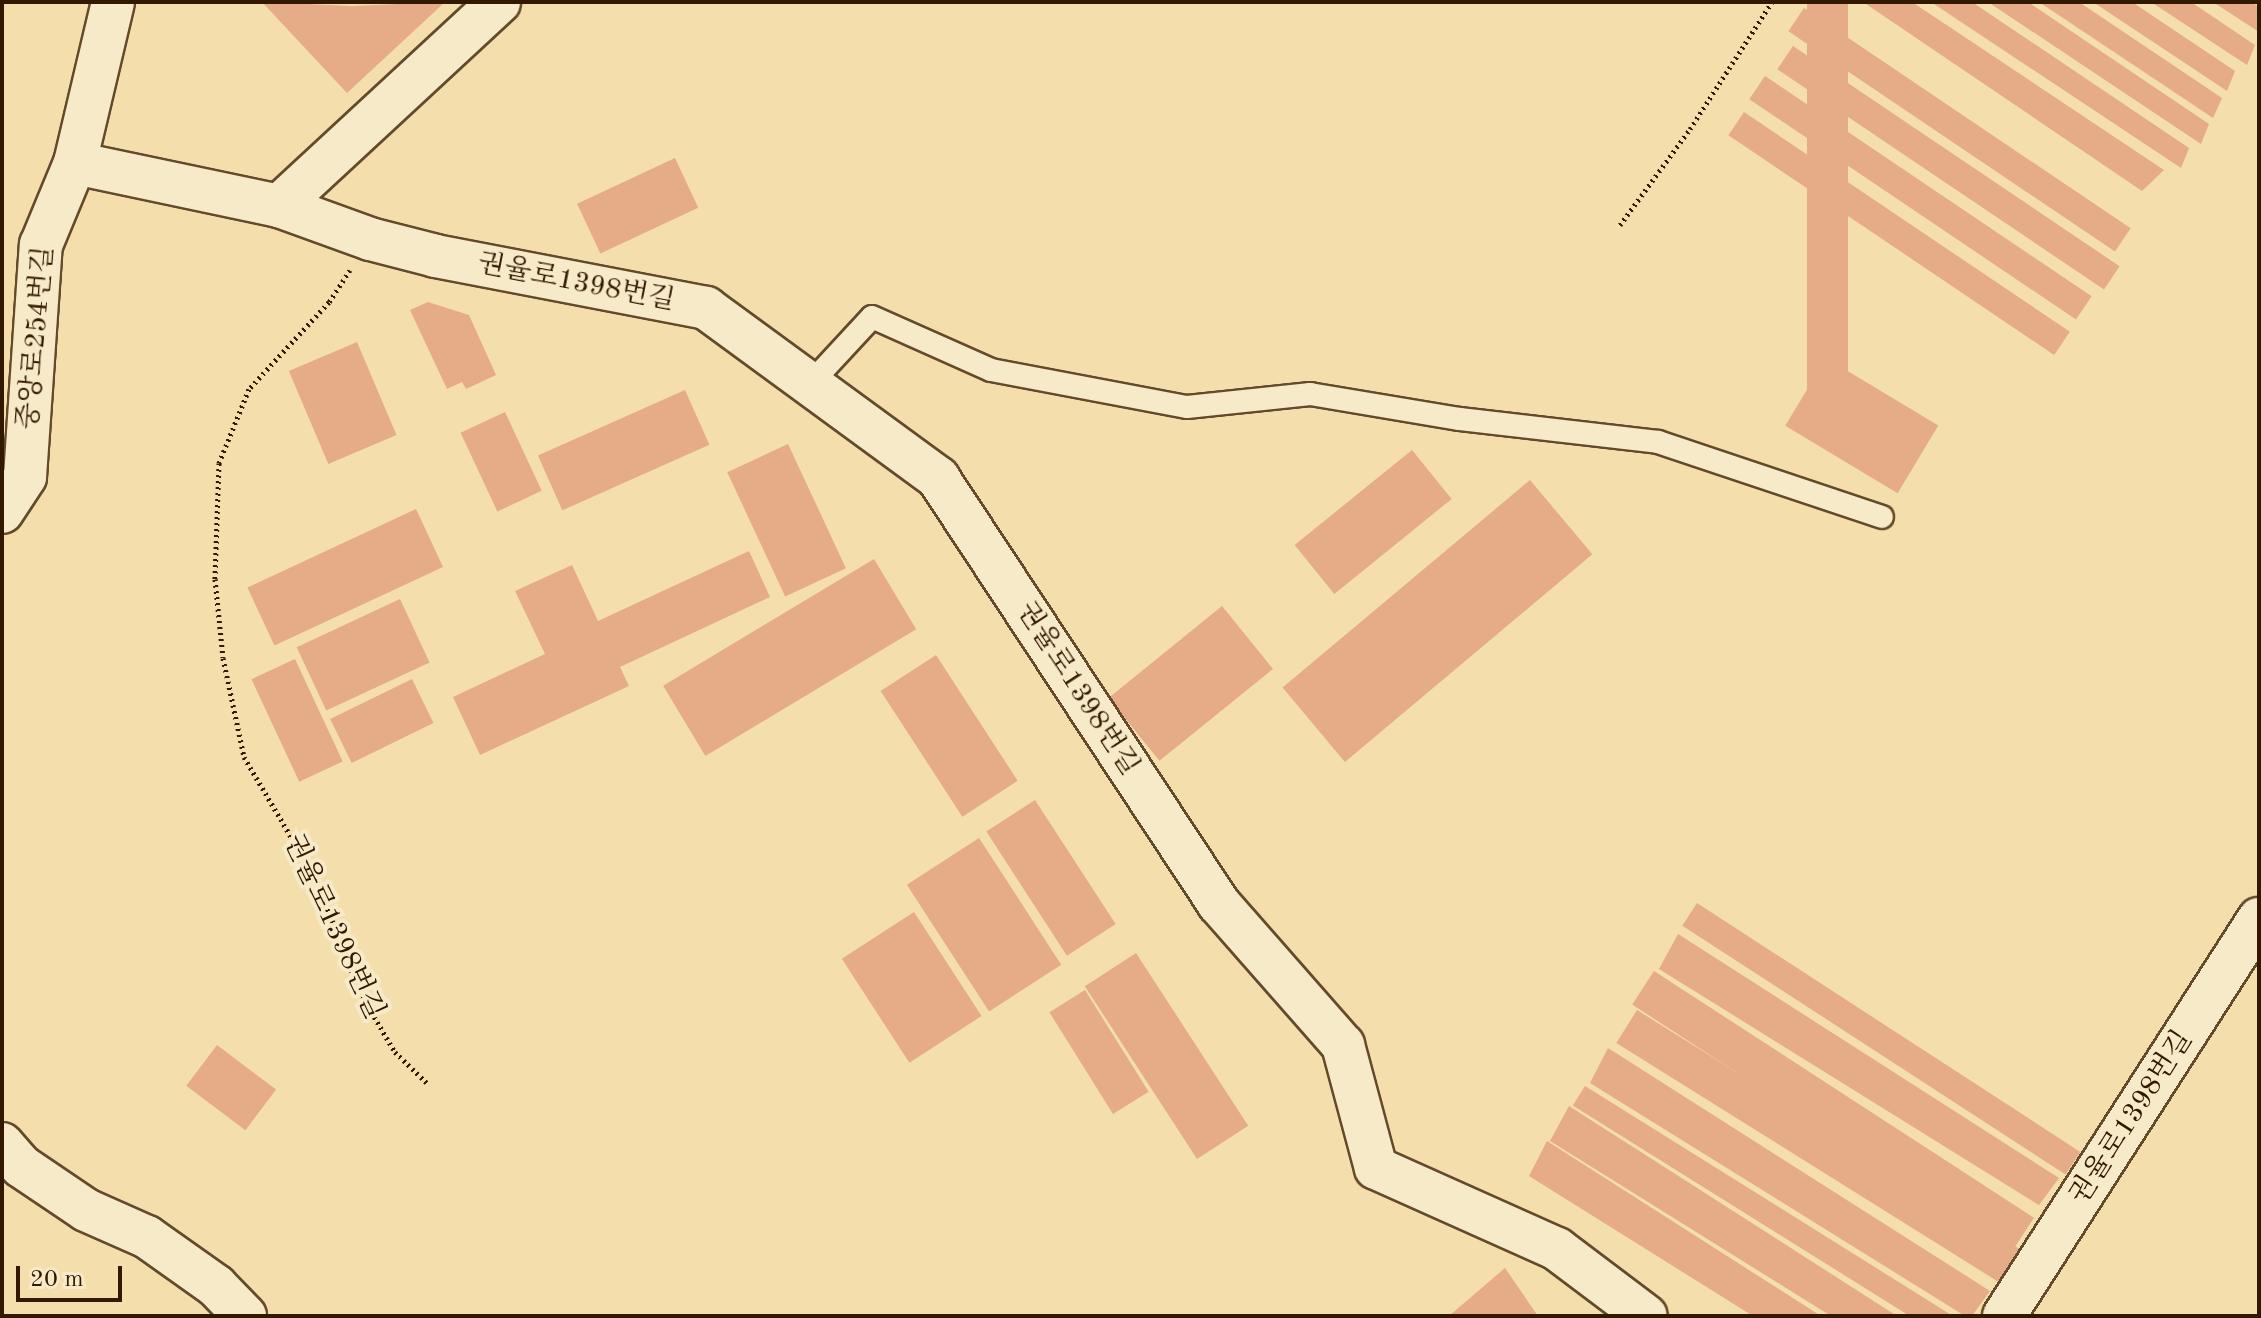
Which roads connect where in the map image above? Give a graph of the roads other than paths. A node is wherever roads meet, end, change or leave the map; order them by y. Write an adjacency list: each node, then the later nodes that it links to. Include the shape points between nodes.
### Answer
1 (113, 2): 3 (street)
2 (499, 2): 4 (street)
3 (75, 163): 4 (street, 권율로1398번길); 6 (street, 중앙로254번길, via 41,245 25,477)
4 (279, 206): 5 (street, 권율로1398번길, via 370,239 706,308)
5 (810, 384): 7 (lane, via 872,317 991,370 1187,407 1310,394 1460,419 1658,442); 11 (street, 권율로1398번길, via 938,478 1219,904 1343,1045 1376,1168 1557,1249)
6 (2, 512)
7 (1882, 517)
8 (2259, 919): 12 (street, 권율로1398번길)
9 (2, 1144): 10 (street, via 21,1166 86,1210 147,1237 216,1286)
10 (245, 1316)
11 (1646, 1316)
12 (2004, 1316)

